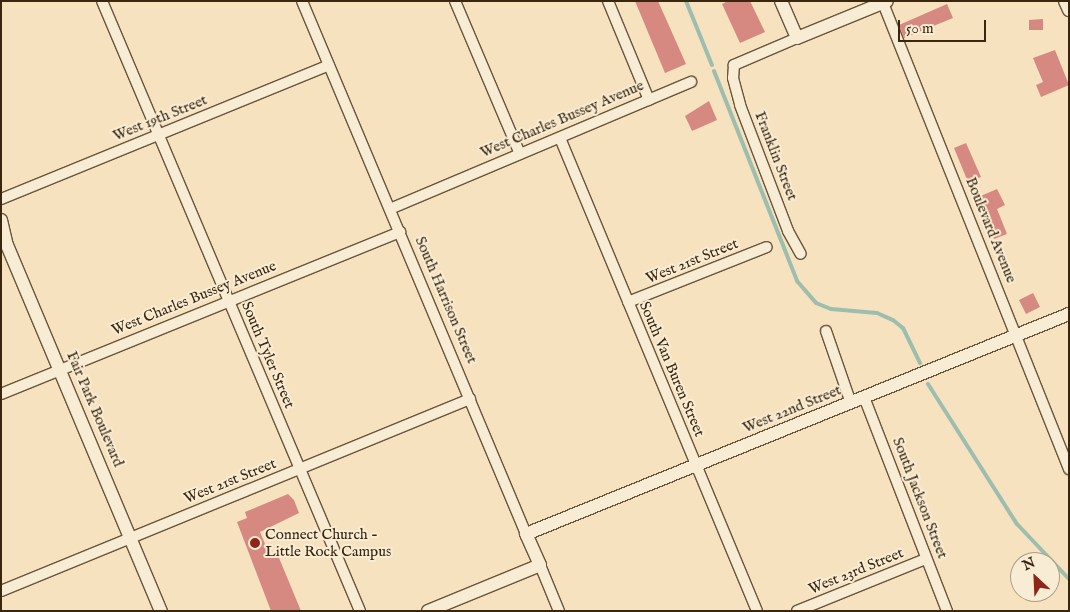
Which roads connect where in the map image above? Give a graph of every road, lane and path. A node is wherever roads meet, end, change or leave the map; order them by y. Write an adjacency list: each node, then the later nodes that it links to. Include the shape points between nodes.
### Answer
1 (102, 1): 13 (street, South Tyler Street)
2 (302, 1): 10 (street, South Harrison Street)
3 (455, 1): 15 (street)
4 (608, 1): 12 (street)
5 (781, 1): 9 (street)
6 (1065, 1): 8 (street)
7 (885, 2): 9 (street); 26 (street, Boulevard Avenue)
8 (1069, 10)
9 (797, 38): 21 (street, Franklin Street, via 734,65 740,105 788,231)
10 (329, 65): 13 (street, West 19th Street); 17 (street, South Harrison Street)
11 (691, 82): 12 (street, West Charles Bussey Avenue)
12 (649, 100): 14 (street, West Charles Bussey Avenue)
13 (158, 134): 16 (street, West 19th Street); 22 (street, South Tyler Street)
14 (560, 138): 15 (street, West Charles Bussey Avenue); 23 (street, South Van Buren Street)
15 (520, 154): 17 (street, West Charles Bussey Avenue)
16 (1, 199)
17 (390, 209): 19 (street, South Harrison Street)
18 (1, 220): 27 (street, Fair Park Boulevard, via 8,245)
19 (400, 232): 22 (street, West Charles Bussey Avenue); 30 (street, South Harrison Street)
20 (767, 247): 23 (street, West 21st Street)
21 (801, 254)
22 (229, 301): 27 (street, West Charles Bussey Avenue); 33 (street, South Tyler Street)
23 (628, 302): 32 (street, South Van Buren Street)
24 (1069, 314): 26 (street, West 22nd Street)
25 (826, 331): 31 (street)
26 (1017, 334): 29 (street, West 22nd Street); 34 (street, Boulevard Avenue)
27 (61, 370): 28 (street, West Charles Bussey Avenue); 36 (street, Fair Park Boulevard)
28 (1, 394)
29 (864, 397): 31 (street, West 22nd Street); 37 (street, South Jackson Street)
30 (470, 399): 33 (street, West 21st Street); 35 (street, South Harrison Street)
31 (851, 403): 32 (street, West 22nd Street)
32 (696, 465): 35 (street, West 22nd Street); 44 (street, South Van Buren Street)
33 (300, 469): 36 (street, West 21st Street); 41 (street, South Tyler Street)
34 (1069, 469)
35 (526, 534): 38 (street, South Harrison Street)
36 (132, 538): 39 (street, West 21st Street); 40 (street, Fair Park Boulevard)
37 (926, 559): 45 (street, West 23rd Street); 46 (street, South Jackson Street)
38 (540, 565): 42 (street); 43 (street, South Harrison Street)
39 (1, 591)
40 (161, 611)
41 (360, 611)
42 (428, 611)
43 (559, 611)
44 (757, 611)
45 (797, 611)
46 (947, 611)

